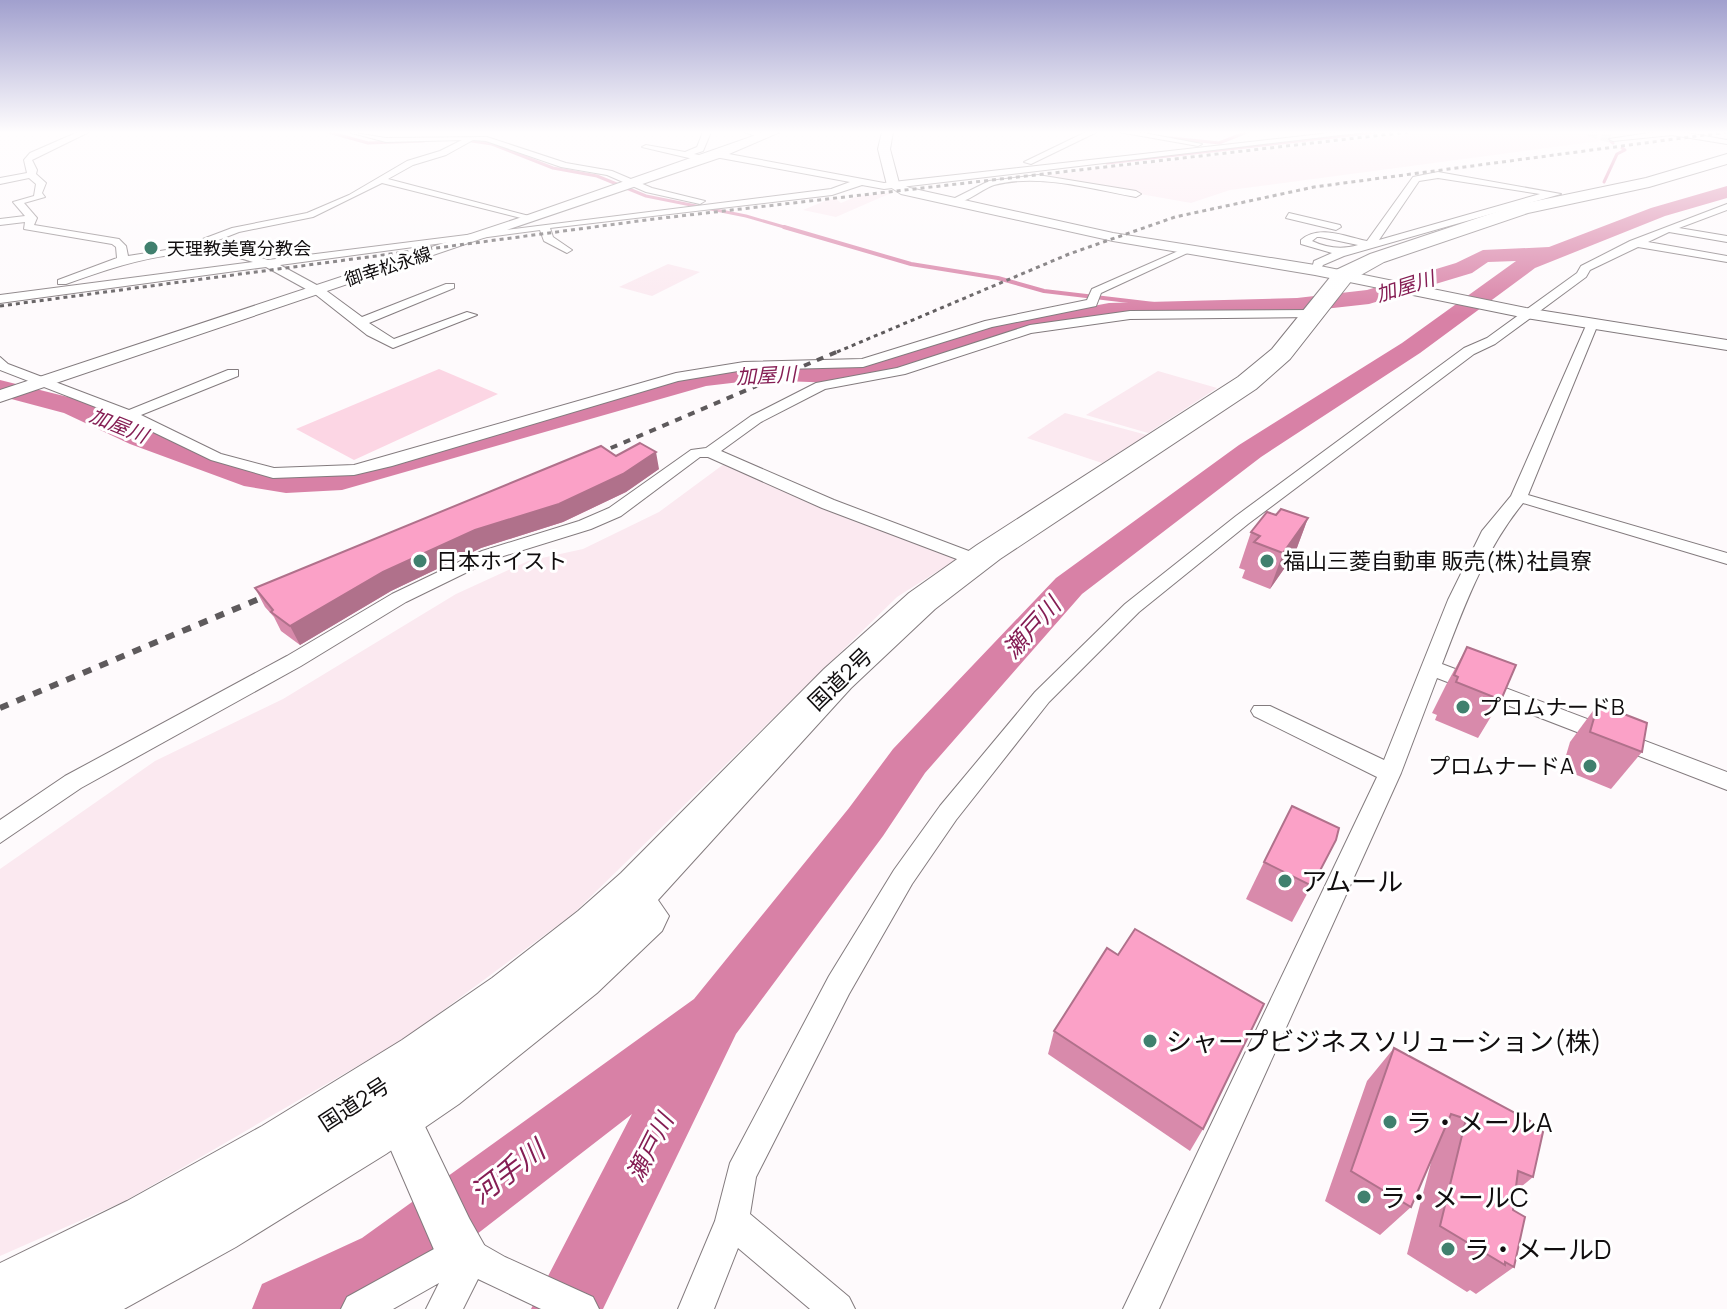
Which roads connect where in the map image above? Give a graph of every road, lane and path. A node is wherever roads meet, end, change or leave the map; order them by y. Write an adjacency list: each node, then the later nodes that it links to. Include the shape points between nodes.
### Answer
1 (37, 193): 20 (street, via 40,197 18,202)
2 (354, 193): 31 (street, via 310,215 252,226)
3 (428, 193): 22 (street)
4 (605, 193): 22 (main road, 御幸松永線)
5 (657, 193): 17 (street)
6 (823, 193): 17 (street)
7 (916, 193): 16 (main road)
8 (971, 193): 16 (street)
9 (1130, 193): 14 (street)
10 (1406, 193): 26 (street)
11 (1547, 193): 15 (street)
12 (1582, 193): 15 (highway, 国道2号)
13 (1624, 193): 38 (highway, 国道2号, via 1506,221 1399,259)
14 (1136, 194)
15 (1564, 196): 27 (highway, 国道2号)
16 (954, 201): 30 (main road)
17 (728, 204): 22 (street)
18 (1727, 207): 23 (street)
19 (1289, 216): 26 (street)
20 (32, 218): 21 (street); 34 (street, via 28,227 115,241)
21 (0, 222)
22 (537, 223): 24 (main road, 御幸松永線); 29 (street, via 548,239)
23 (1669, 229): 25 (street); 28 (street)
24 (486, 234): 35 (street); 37 (main road, 御幸松永線)
25 (1727, 239)
26 (1372, 240): 27 (street); 32 (street); 32 (street, via 1314,234 1305,242)
27 (1405, 241): 38 (highway, 国道2号)
28 (1634, 243): 33 (street); 41 (street, via 1585,268 1582,275)
29 (567, 250)
30 (1189, 250): 38 (main road); 45 (street, via 1094,297)
31 (181, 251): 34 (street); 35 (street, via 237,254)
32 (1351, 253): 38 (street, via 1318,263)
33 (1727, 259)
34 (123, 260): 39 (street)
35 (265, 263): 37 (street); 39 (street)
36 (450, 286): 43 (street)
37 (315, 290): 43 (street); 50 (main road, 御幸松永線)
38 (1334, 293): 41 (main road, via 1390,284); 47 (street, via 1078,320); 56 (highway, 国道2号, via 1281,354 1247,383); 62 (highway, 国道2号, via 1293,360 1264,387 1002,560 941,609 831,716 711,851 609,951 510,1035)
39 (22, 296): 40 (street)
40 (0, 299)
41 (1521, 312): 44 (main road); 63 (street, via 1514,325 1469,351 1174,574 1042,697 948,813 839,985 741,1174)
42 (471, 315): 43 (street, via 393,344)
43 (359, 323)
44 (1592, 324): 46 (main road); 54 (street)
45 (929, 342): 47 (street); 52 (street, via 863,363 744,366 676,377 354,470 273,473 216,457)
46 (1727, 345)
47 (949, 354): 53 (street, via 900,371 821,386 756,419)
48 (1, 365): 50 (street)
49 (233, 373): 52 (street)
50 (34, 384): 51 (main road, 御幸松永線); 52 (street)
51 (0, 396)
52 (129, 415)
53 (710, 452): 56 (street); 61 (street, via 696,453 615,512 488,555 399,598 73,782)
54 (1519, 497): 55 (street); 57 (street, via 1491,531)
55 (1727, 559)
56 (976, 560): 62 (highway, 国道2号, via 852,666 692,837 596,926)
57 (1429, 667): 59 (street); 60 (street)
58 (1262, 711): 59 (street)
59 (1390, 773): 72 (street)
60 (1727, 781)
61 (0, 833)
62 (390, 1099): 64 (main road, via 417,1161); 65 (highway, 国道2号, via 322,1126 195,1199); 66 (highway, 国道2号, via 332,1156 197,1236)
63 (732, 1221): 70 (street); 71 (street)
64 (470, 1252): 67 (street); 68 (street); 69 (street)
65 (0, 1297)
66 (57, 1309)
67 (359, 1309)
68 (444, 1309)
69 (581, 1309)
70 (696, 1309)
71 (837, 1309)
72 (1141, 1309)

